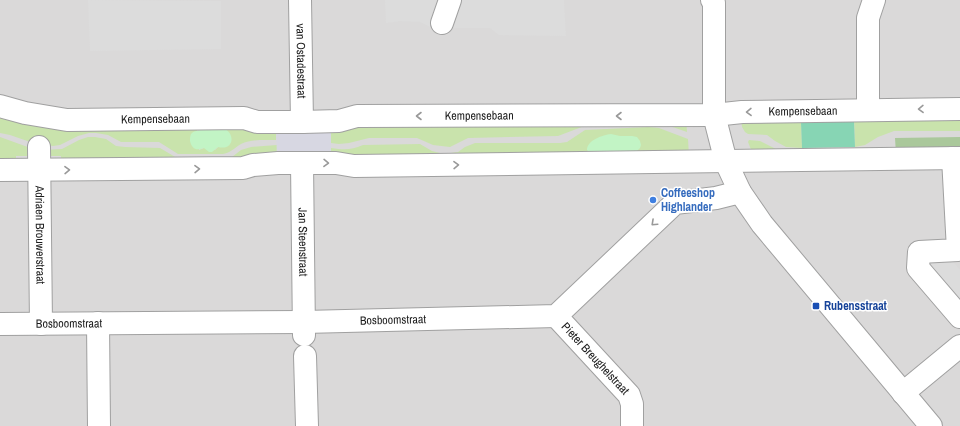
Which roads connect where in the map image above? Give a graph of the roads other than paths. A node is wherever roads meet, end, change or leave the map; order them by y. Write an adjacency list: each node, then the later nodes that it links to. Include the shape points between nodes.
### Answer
1 (300, 0): 10 (street, van Ostadestraat)
2 (450, 0): 5 (street)
3 (712, 0): 9 (street)
4 (874, 0): 8 (street, via 868,18)
5 (442, 23)
6 (0, 106): 10 (street, Kempensebaan, via 67,120 244,118 257,122)
7 (960, 109): 8 (street, Kempensebaan, one-way to 8)
8 (868, 110): 9 (street, Kempensebaan, one-way to 9, via 742,112)
9 (714, 115): 10 (street, Kempensebaan, one-way to 10, via 357,116 339,121); 13 (street)
10 (302, 122)
11 (39, 147): 16 (street, Adriaen Brouwerstraat)
12 (957, 158): 13 (street); 18 (street)
13 (726, 162): 14 (street, one-way to 13, via 354,166); 17 (street)
14 (302, 163): 16 (street, one-way to 14, via 243,168 253,165); 24 (street, Jan Steenstraat)
15 (0, 170): 16 (street)
16 (39, 170): 23 (street, Adriaen Brouwerstraat)
17 (740, 192): 19 (street, one-way to 19, via 675,203); 26 (street, via 762,224)
18 (959, 252): 20 (street, via 919,252 918,268)
19 (556, 316): 24 (street, Bosboomstraat); 29 (street, Pieter Breughelstraat, via 629,395 632,404)
20 (960, 317)
21 (98, 323): 23 (street, Bosboomstraat); 24 (street, Bosboomstraat); 27 (street)
22 (0, 324): 23 (street, Bosboomstraat)
23 (41, 324)
24 (304, 337): 28 (street, Jan Steenstraat)
25 (960, 346): 26 (street)
26 (903, 393): 30 (street)
27 (99, 426)
28 (307, 426)
29 (632, 426)
30 (931, 426)

